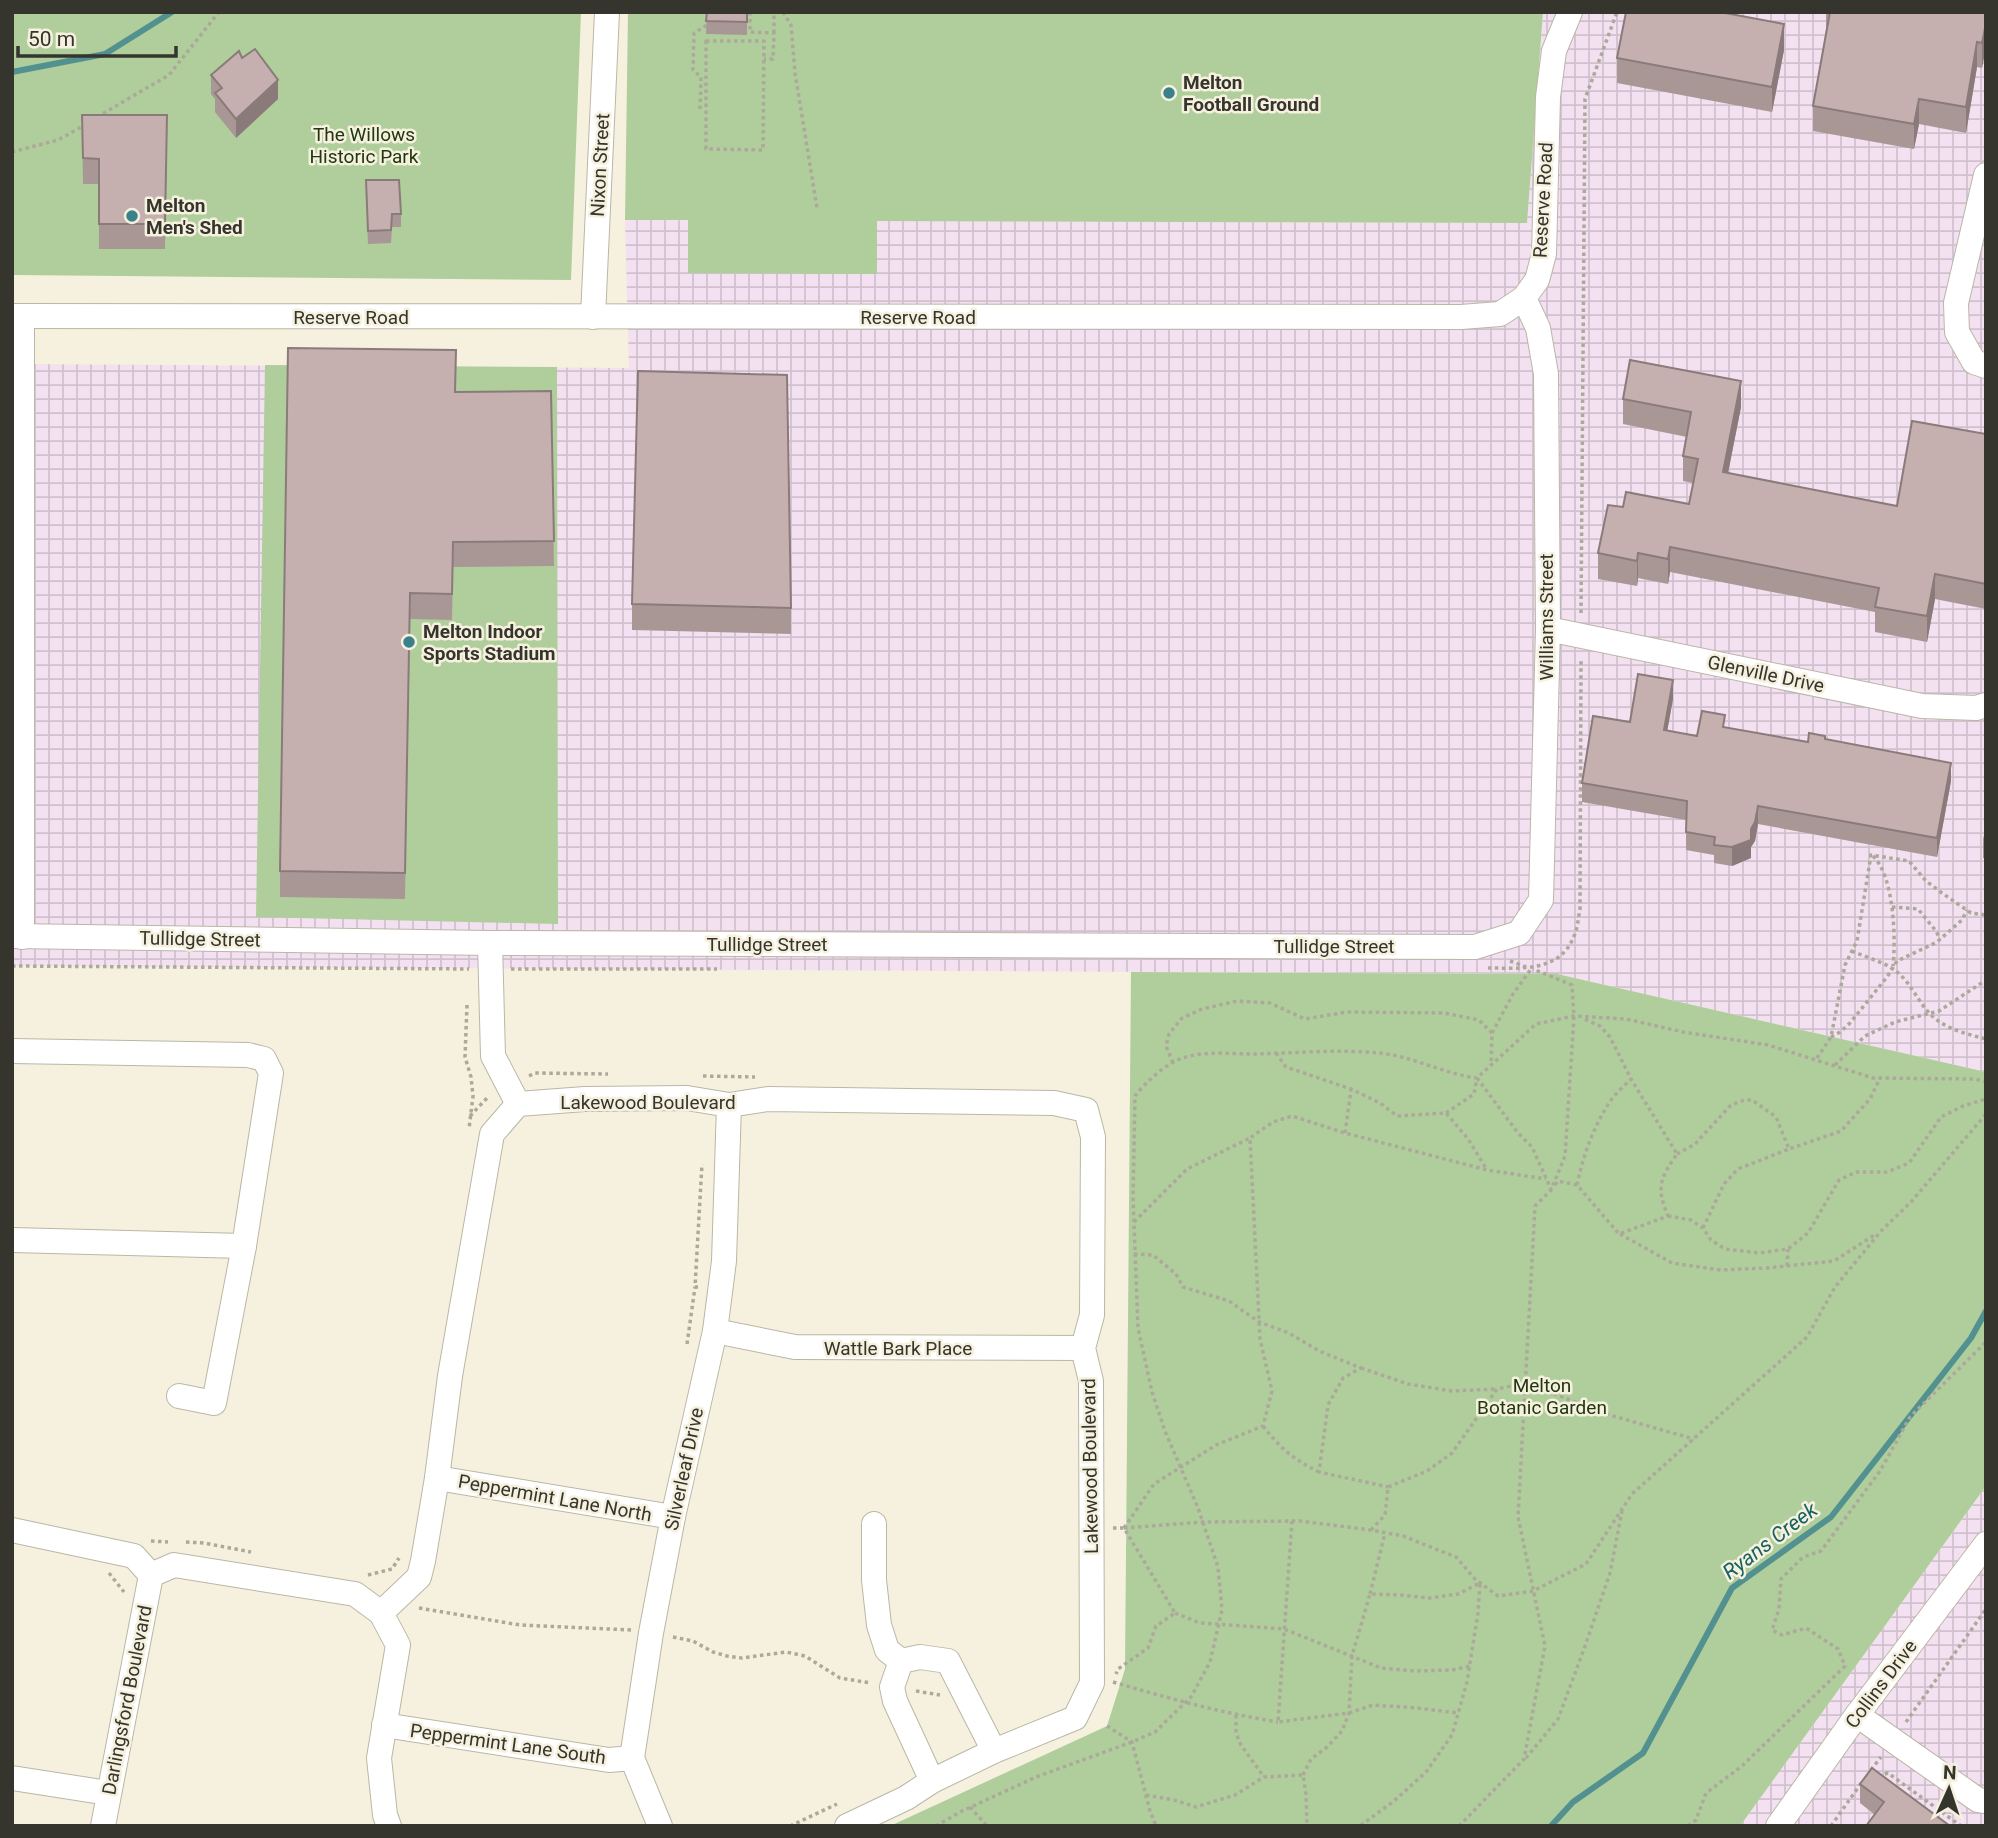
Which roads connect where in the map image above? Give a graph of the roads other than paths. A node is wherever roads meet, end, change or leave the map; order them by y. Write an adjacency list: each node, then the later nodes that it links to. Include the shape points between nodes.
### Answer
1 (607, 12): 6 (street, Nixon Street)
2 (1570, 12): 4 (street, Reserve Road, via 1554,51 1548,97 1544,254 1537,280)
3 (1986, 175): 7 (street, via 1956,303 1957,332 1974,362)
4 (1524, 298): 6 (street, Reserve Road, via 1500,314 1461,317); 8 (street, Williams Street, via 1538,328 1546,374)
5 (17, 316): 6 (street, Reserve Road); 11 (street)
6 (593, 317)
7 (1986, 366)
8 (1548, 629): 9 (street, Glenville Drive, via 1922,706); 10 (street, Williams Street, via 1541,900)
9 (1986, 705)
10 (1519, 933): 12 (street, Tullidge Street, via 1475,947)
11 (17, 937): 12 (street, Tullidge Street)
12 (490, 943): 14 (street, via 480,969 493,1056)
13 (12, 1051): 17 (street, via 264,1059 271,1073)
14 (513, 1095): 15 (street, Lakewood Boulevard, via 687,1098); 21 (street, via 492,1134)
15 (729, 1105): 18 (street, Silverleaf Drive, via 724,1261); 19 (street, Lakewood Boulevard, via 768,1099 1054,1103 1086,1110 1093,1137 1092,1315)
16 (12, 1240): 17 (street)
17 (244, 1246): 20 (street, via 214,1403)
18 (715, 1331): 19 (street, Wattle Bark Place, via 795,1347); 22 (street, Silverleaf Drive)
19 (1083, 1348): 31 (street, Lakewood Boulevard, via 1091,1381 1091,1527 1102,1683 1075,1718)
20 (179, 1396)
21 (437, 1478): 22 (street, Peppermint Lane North); 27 (street, via 419,1577)
22 (673, 1517): 32 (street, Silverleaf Drive)
23 (874, 1524): 28 (street, via 879,1625 887,1650)
24 (12, 1530): 26 (street, via 134,1556)
25 (1986, 1544): 29 (street, Collins Drive)
26 (144, 1566): 27 (street, via 174,1564 355,1594); 35 (street, Darlingsford Boulevard)
27 (380, 1613): 30 (street, via 398,1645)
28 (901, 1661): 31 (street, via 920,1657 948,1661); 34 (street, via 892,1687 895,1701)
29 (1857, 1715): 36 (street, via 1978,1800); 41 (street, Collins Drive)
30 (384, 1726): 32 (street, Peppermint Lane South, via 608,1760); 38 (street, via 379,1758)
31 (994, 1751): 34 (street, Lakewood Boulevard)
32 (632, 1758): 39 (street)
33 (12, 1777): 35 (street)
34 (933, 1781): 40 (street, Lakewood Boulevard)
35 (108, 1793): 37 (street, Darlingsford Boulevard)
36 (1986, 1801)
37 (103, 1826)
38 (389, 1826)
39 (660, 1826)
40 (847, 1826)
41 (1778, 1826)

